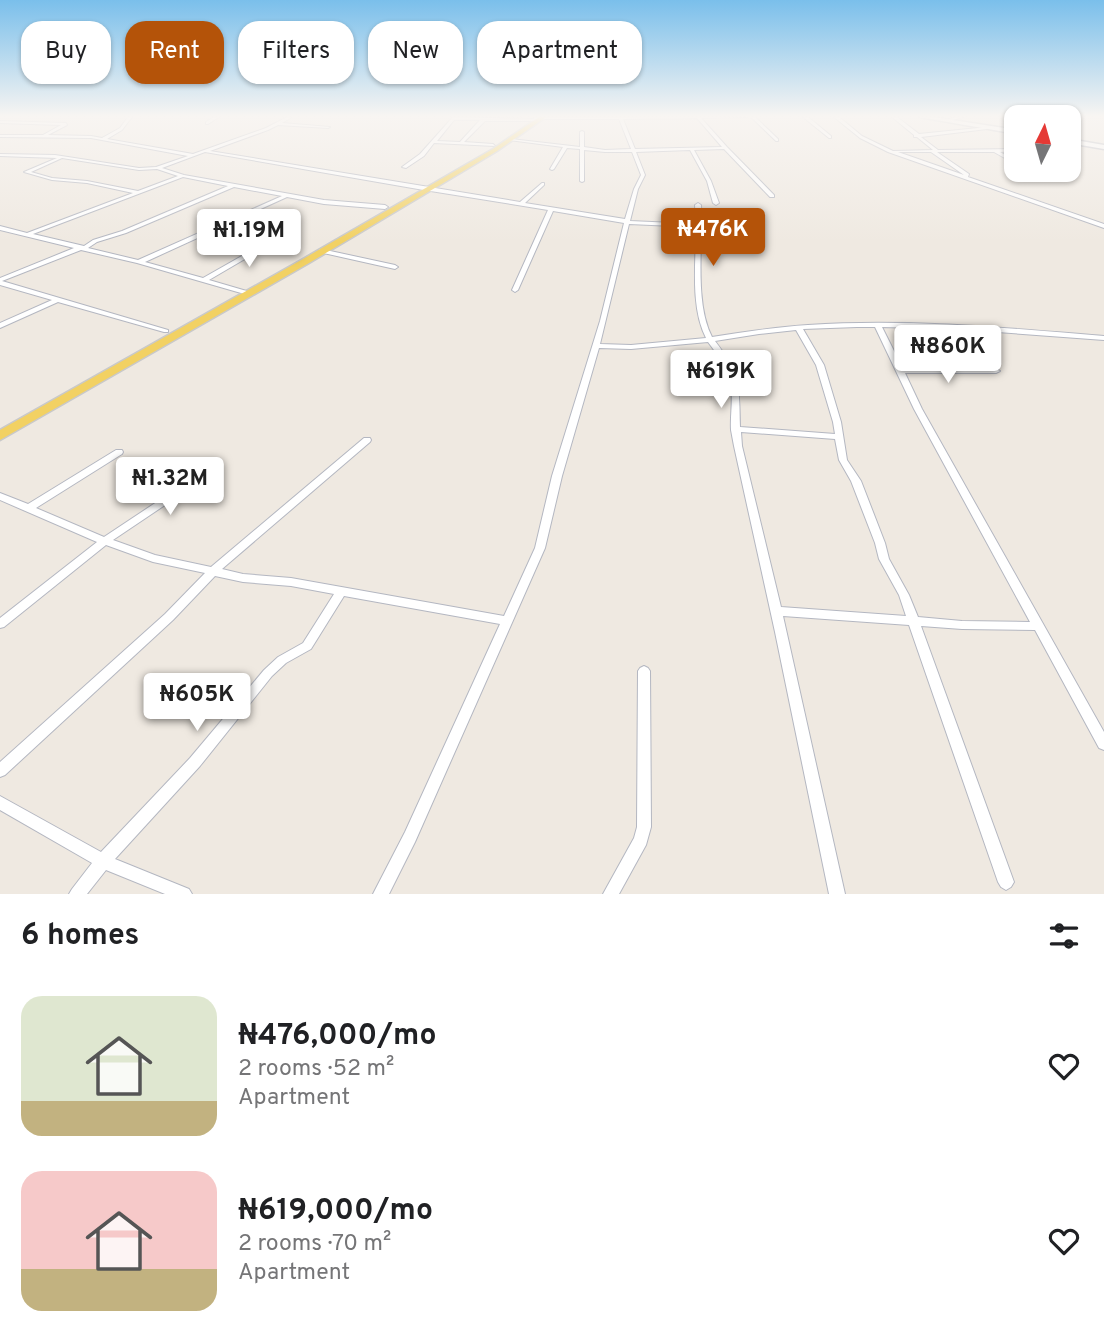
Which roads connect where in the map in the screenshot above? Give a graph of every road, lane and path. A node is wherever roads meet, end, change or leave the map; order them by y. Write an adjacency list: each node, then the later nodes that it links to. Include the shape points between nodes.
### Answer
1 (60, 159): 24 (street, via 25,172)
2 (76, 159): 16 (street)
3 (182, 159): 16 (street)
4 (249, 159): 23 (street)
5 (416, 159): 15 (street)
6 (471, 159): 23 (main road)
7 (476, 159): 23 (main road)
8 (558, 159): 17 (street)
9 (582, 159): 20 (street)
10 (636, 159): 32 (street, via 643,175)
11 (697, 159): 27 (street)
12 (735, 159): 26 (street)
13 (911, 159): 19 (street)
14 (944, 159): 19 (street, via 968,176)
15 (404, 167)
16 (157, 168): 18 (street)
17 (552, 169)
18 (183, 176): 22 (street); 24 (street)
19 (963, 178): 34 (street)
20 (582, 181)
21 (542, 184): 28 (street)
22 (233, 186): 25 (street); 38 (street)
23 (422, 189): 28 (street); 30 (main road); 39 (main road)
24 (138, 193): 36 (street)
25 (286, 195): 30 (street); 40 (street)
26 (772, 196)
27 (716, 203)
28 (521, 204): 31 (street)
29 (698, 205): 33 (street)
30 (384, 207): 45 (main road)
31 (551, 209): 32 (street); 44 (street)
32 (626, 222): 33 (street); 53 (street)
33 (699, 226): 52 (street, via 700,308)
34 (1104, 226)
35 (0, 228): 36 (street)
36 (26, 234): 38 (street)
37 (271, 237): 42 (street)
38 (83, 248): 40 (street); 43 (street)
39 (321, 251): 41 (street); 45 (main road)
40 (139, 262): 42 (street)
41 (395, 267)
42 (205, 280): 45 (street)
43 (0, 282): 46 (street)
44 (515, 290)
45 (244, 292): 50 (main road); 58 (main road)
46 (60, 299): 48 (street); 50 (street)
47 (878, 325): 49 (street); 51 (street); 54 (street)
48 (0, 326)
49 (799, 329): 52 (street); 59 (street, via 820,365)
50 (166, 331): 56 (main road)
51 (1104, 338)
52 (710, 340): 53 (street); 57 (street, via 733,373 738,397)
53 (596, 346): 69 (street, via 540,548)
54 (900, 371): 55 (street); 72 (street)
55 (996, 371)
56 (0, 427)
57 (735, 429): 59 (street); 68 (street)
58 (0, 436)
59 (837, 437): 70 (street, via 842,460 856,481 884,559)
60 (368, 440): 66 (street)
61 (119, 452): 64 (street)
62 (217, 466): 65 (street)
63 (0, 496): 64 (street)
64 (29, 508): 65 (street)
65 (105, 541): 66 (street, via 153,558); 71 (street)
66 (213, 571): 67 (street); 75 (street)
67 (341, 591): 69 (street); 77 (street, via 307,646 268,673 195,762)
68 (776, 611): 70 (street); 83 (street)
69 (507, 621): 81 (street)
70 (915, 622): 72 (street); 78 (street)
71 (0, 624)
72 (1037, 626): 74 (street)
73 (644, 671): 82 (street, via 644,827)
74 (1104, 744)
75 (0, 771)
76 (0, 803): 77 (street)
77 (103, 861): 79 (street); 80 (street)
78 (1006, 882)
79 (77, 894)
80 (184, 894)
81 (381, 894)
82 (611, 894)
83 (836, 894)

